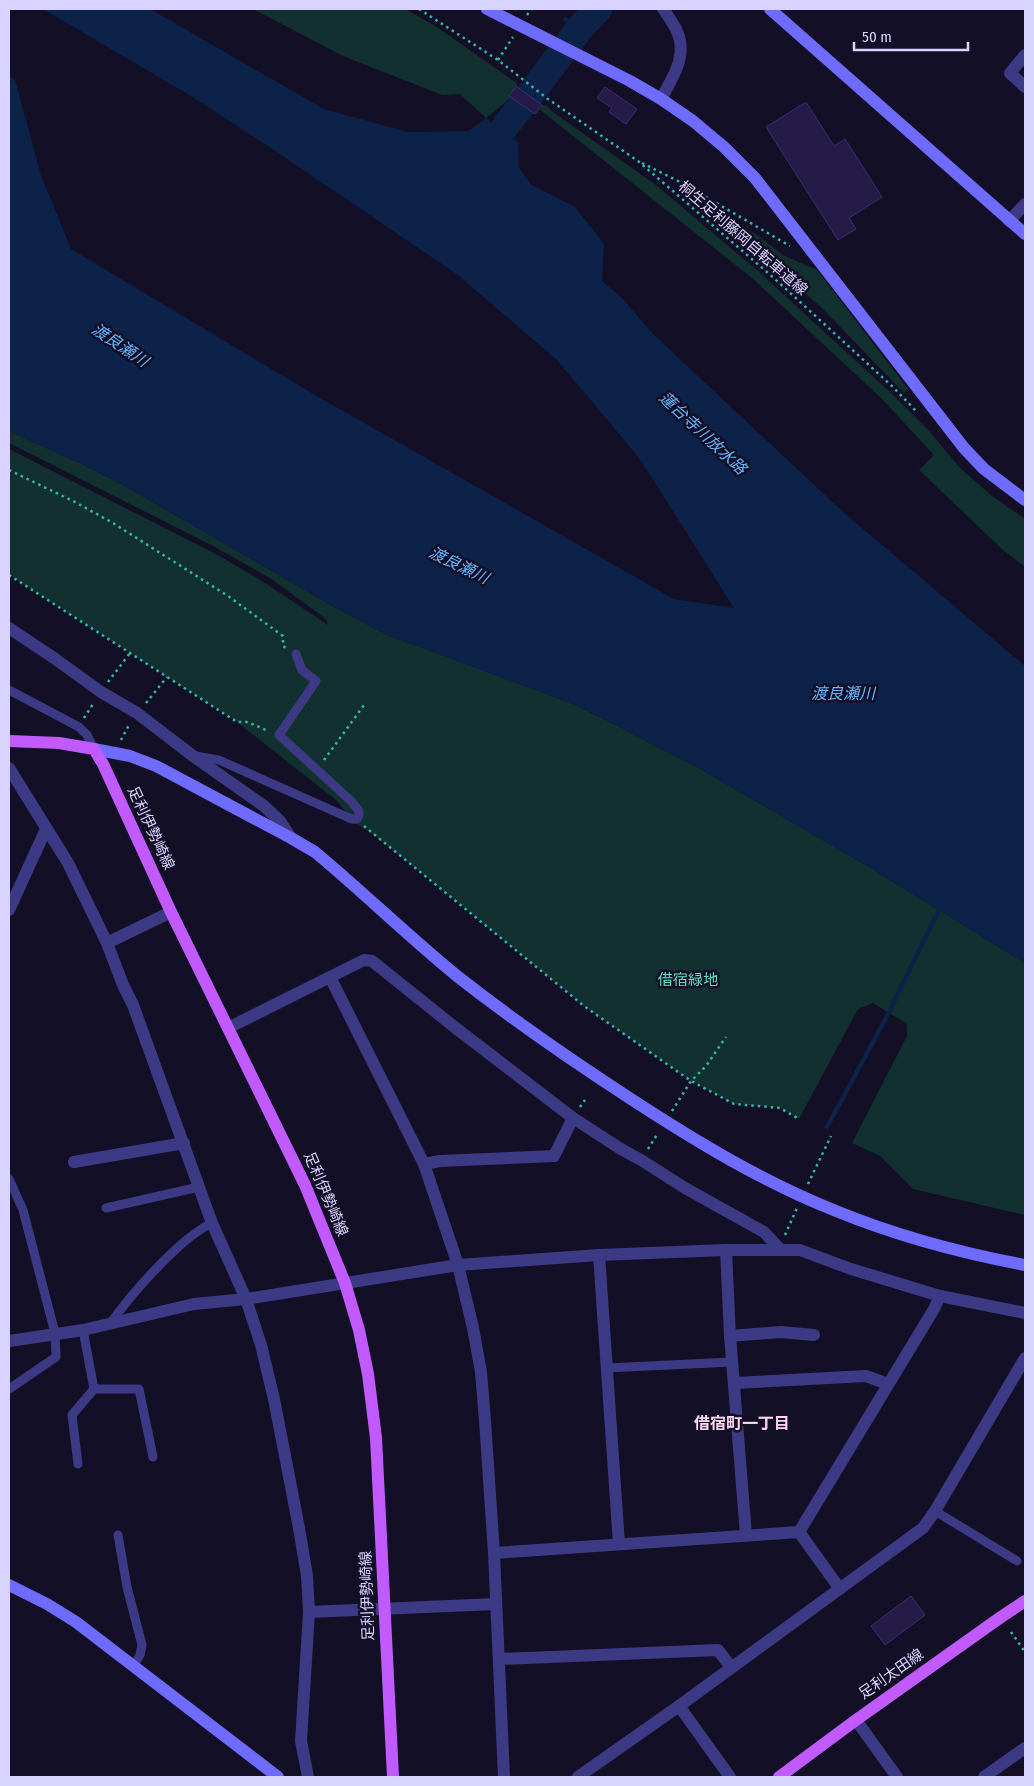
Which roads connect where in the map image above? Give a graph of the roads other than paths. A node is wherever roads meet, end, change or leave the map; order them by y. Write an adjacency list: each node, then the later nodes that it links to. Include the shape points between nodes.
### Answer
1 (487, 9): 6 (street)
2 (663, 9): 6 (street, via 677,31 681,52 677,70)
3 (770, 9): 8 (street)
4 (1025, 56): 5 (street, via 1010,73)
5 (1025, 87)
6 (661, 98): 10 (street, via 724,147 755,178 964,448)
7 (1025, 204): 8 (street)
8 (1009, 221): 9 (street)
9 (1025, 234)
10 (1025, 500)
11 (9, 628): 16 (street, via 103,689)
12 (296, 654): 16 (lane, via 302,670 316,681 279,735 351,801 358,811 357,819 347,818 220,760)
13 (9, 690): 15 (lane, via 79,727)
14 (9, 741): 15 (main road)
15 (94, 748): 19 (street, via 156,766); 21 (main road, 足利伊勢崎線)
16 (193, 756): 19 (street, via 264,806 280,821)
17 (9, 768): 18 (street)
18 (46, 829): 20 (street); 22 (street, via 68,863)
19 (291, 838): 37 (street, via 315,852 457,975 572,1061 702,1144 777,1185 837,1212 936,1244)
20 (9, 910)
21 (172, 912): 22 (street); 24 (main road, 足利伊勢崎線)
22 (107, 944): 26 (street)
23 (330, 977): 24 (street); 25 (street, via 364,960 372,961); 28 (street)
24 (228, 1028): 38 (main road, 足利伊勢崎線, via 294,1159)
25 (573, 1118): 28 (street, via 554,1156 440,1160); 33 (street, via 621,1150 764,1232)
26 (184, 1143): 27 (street); 30 (street)
27 (74, 1162)
28 (424, 1164): 36 (street)
29 (9, 1179): 44 (lane, via 23,1210)
30 (199, 1187): 31 (lane); 32 (street)
31 (106, 1208)
32 (212, 1223): 40 (street); 42 (lane, via 167,1258)
33 (780, 1249): 34 (street); 39 (street, via 805,1251 851,1269)
34 (726, 1250): 35 (street); 46 (street)
35 (599, 1255): 36 (street); 50 (street)
36 (458, 1265): 38 (street); 62 (street, via 481,1372)
37 (1025, 1265)
38 (345, 1283): 40 (street); 68 (main road, 足利伊勢崎線, via 368,1374 376,1438)
39 (940, 1296): 41 (street); 52 (street)
40 (246, 1299): 42 (street, via 194,1304); 69 (street, via 274,1399 301,1538)
41 (1025, 1313)
42 (110, 1324): 43 (street)
43 (83, 1330): 44 (street); 54 (lane)
44 (55, 1333): 47 (street); 53 (lane, via 56,1357)
45 (814, 1335): 46 (street, via 781,1332)
46 (730, 1336): 49 (street)
47 (9, 1341)
48 (1025, 1358): 57 (street)
49 (732, 1362): 50 (lane); 51 (street)
50 (606, 1368): 61 (street)
51 (734, 1383): 52 (street, via 866,1376); 60 (street)
52 (888, 1384): 58 (street)
53 (9, 1389)
54 (94, 1389): 55 (lane, via 139,1389); 56 (lane, via 72,1415)
55 (153, 1457)
56 (78, 1464)
57 (935, 1511): 63 (lane); 65 (street, via 923,1528)
58 (799, 1532): 60 (street); 65 (street)
59 (118, 1535): 71 (lane, via 142,1645)
60 (746, 1535): 61 (street)
61 (619, 1544): 62 (street)
62 (494, 1553): 67 (street)
63 (1017, 1561)
64 (9, 1584): 71 (street, via 76,1622)
65 (840, 1589): 72 (street)
66 (1025, 1601): 74 (main road, 足利太田線)
67 (496, 1604): 68 (street); 70 (street)
68 (384, 1610): 69 (street); 78 (main road, 足利伊勢崎線)
69 (309, 1612): 77 (street, via 301,1741)
70 (499, 1659): 72 (street, via 718,1650); 79 (street)
71 (134, 1665): 76 (street)
72 (731, 1667): 73 (street)
73 (679, 1706): 80 (street); 81 (street)
74 (856, 1720): 82 (main road, 足利太田線); 83 (street)
75 (1025, 1748): 84 (street)
76 (278, 1777)
77 (308, 1777)
78 (393, 1777)
79 (504, 1777)
80 (578, 1777)
81 (730, 1777)
82 (779, 1777)
83 (897, 1777)
84 (984, 1777)

